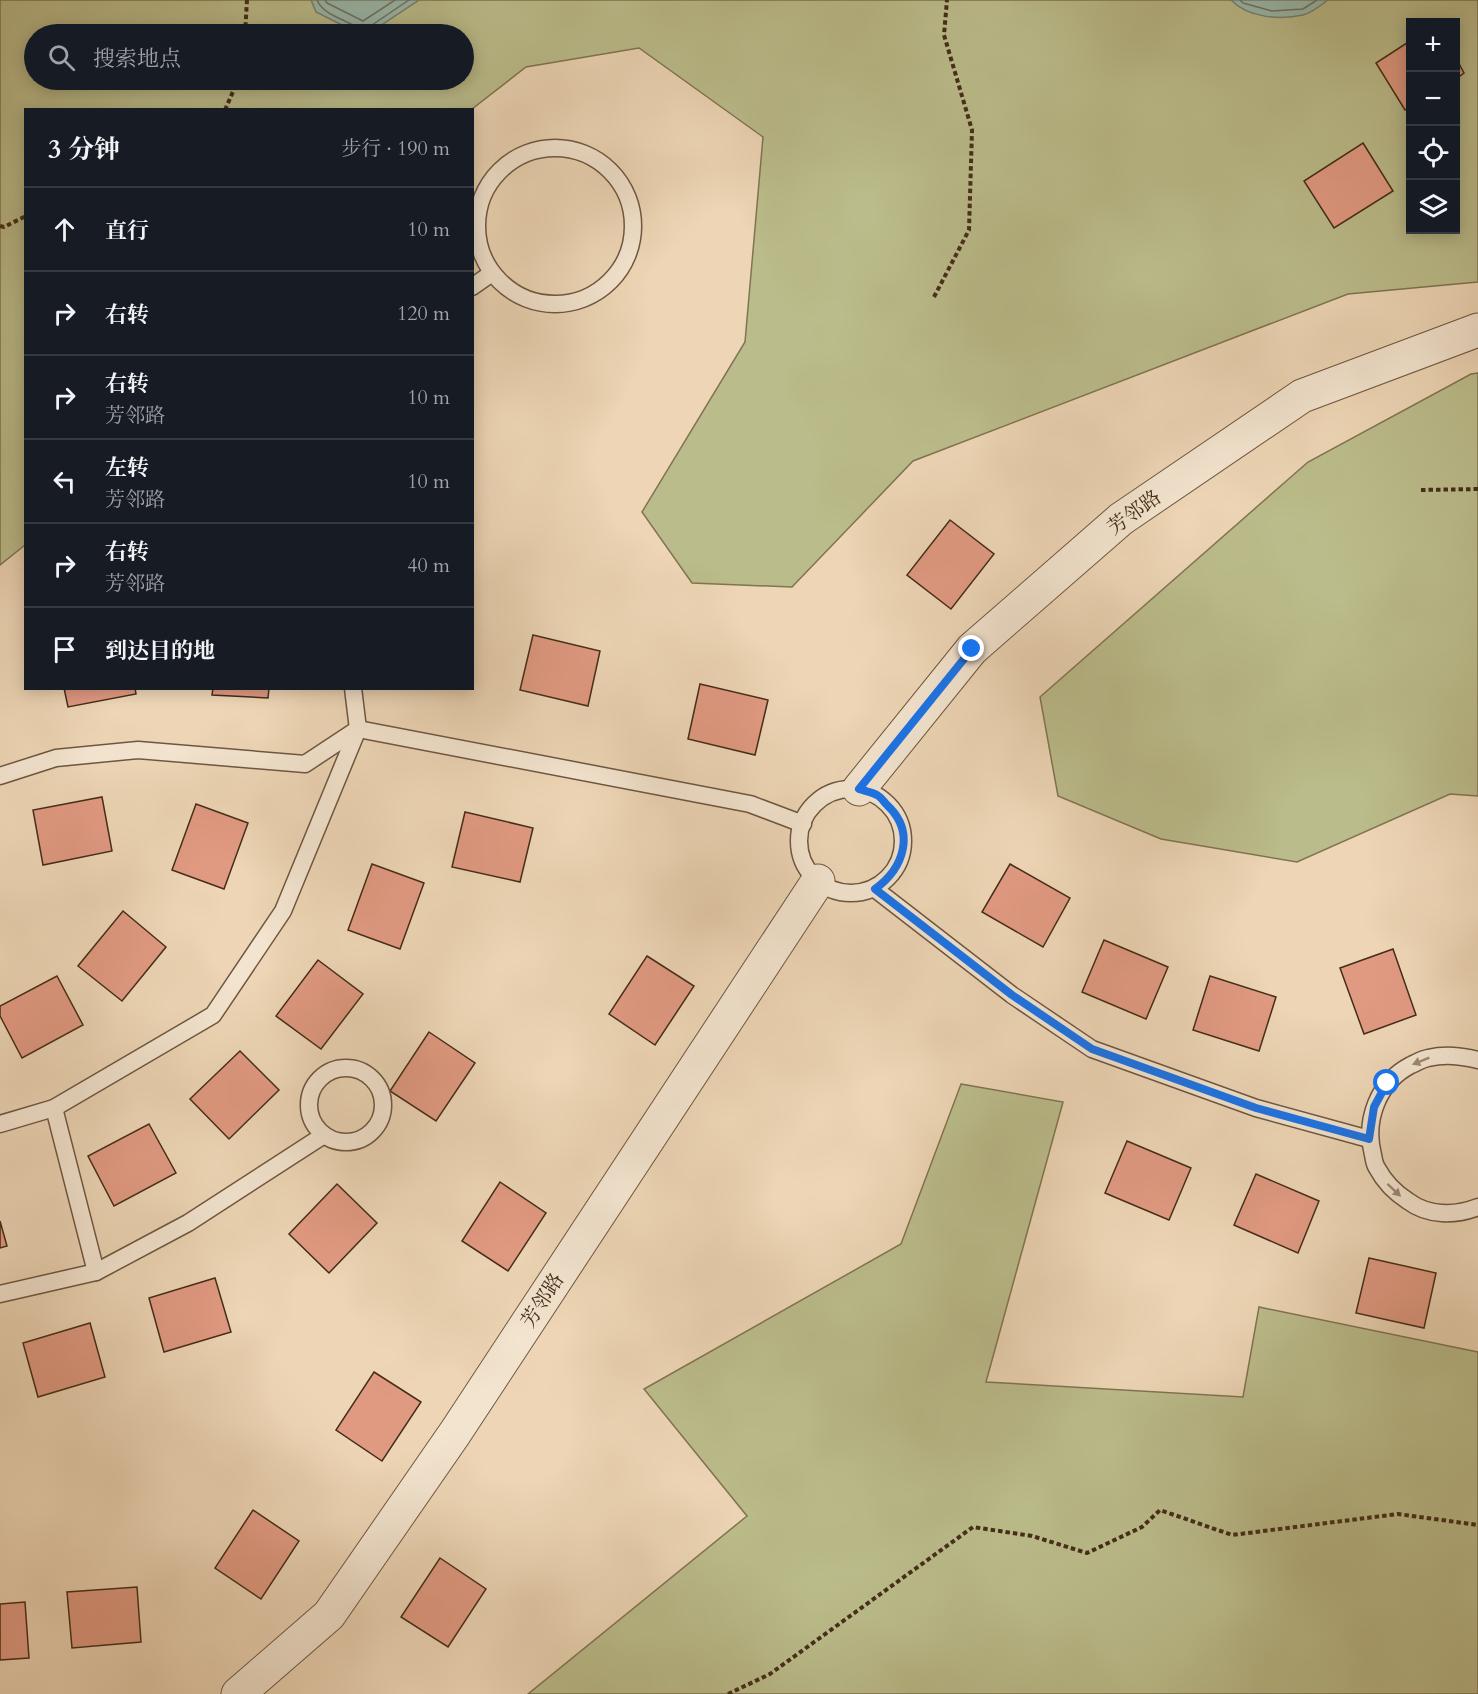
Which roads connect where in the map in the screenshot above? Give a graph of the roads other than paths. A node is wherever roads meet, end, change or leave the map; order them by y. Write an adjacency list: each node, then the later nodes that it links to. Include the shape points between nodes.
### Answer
1 (492, 273): 1 (lane, via 477,237 476,220 483,193 499,170 520,155 547,147 588,154 609,167 625,189 633,212 633,239 624,265 606,286 569,304 537,303 512,292); 2 (lane)
2 (474, 286)
3 (1478, 330): 7 (street, 芳邻路, via 1302,396 1121,519 972,649)
4 (353, 690): 5 (lane)
5 (358, 729): 6 (lane, via 304,764 138,750 56,758); 8 (lane, via 750,804); 12 (lane, via 283,911 213,1015)
6 (0, 776)
7 (859, 789): 8 (lane, via 825,796); 10 (lane, via 877,795 896,813 903,832 903,850 897,867)
8 (802, 824): 9 (lane, via 799,848 804,865)
9 (818, 881): 10 (lane, via 844,893); 19 (street, 芳邻路, via 455,1433 329,1615)
10 (875, 889): 15 (lane, via 1012,995 1092,1049 1256,1108)
11 (1478, 1060): 15 (lane, one-way to 15, via 1454,1055 1426,1058 1401,1070 1387,1083 1374,1107)
12 (54, 1108): 13 (lane); 17 (lane)
13 (0, 1124)
14 (324, 1135): 14 (lane, via 349,1142 361,1139 376,1126 383,1100 372,1077 352,1068 335,1069 315,1084 309,1108 312,1121); 17 (lane, via 188,1223)
15 (1369, 1139): 16 (lane, one-way to 16, via 1375,1166 1391,1189 1416,1207 1443,1214)
16 (1478, 1207)
17 (96, 1272): 18 (lane)
18 (0, 1294)
19 (238, 1694)

